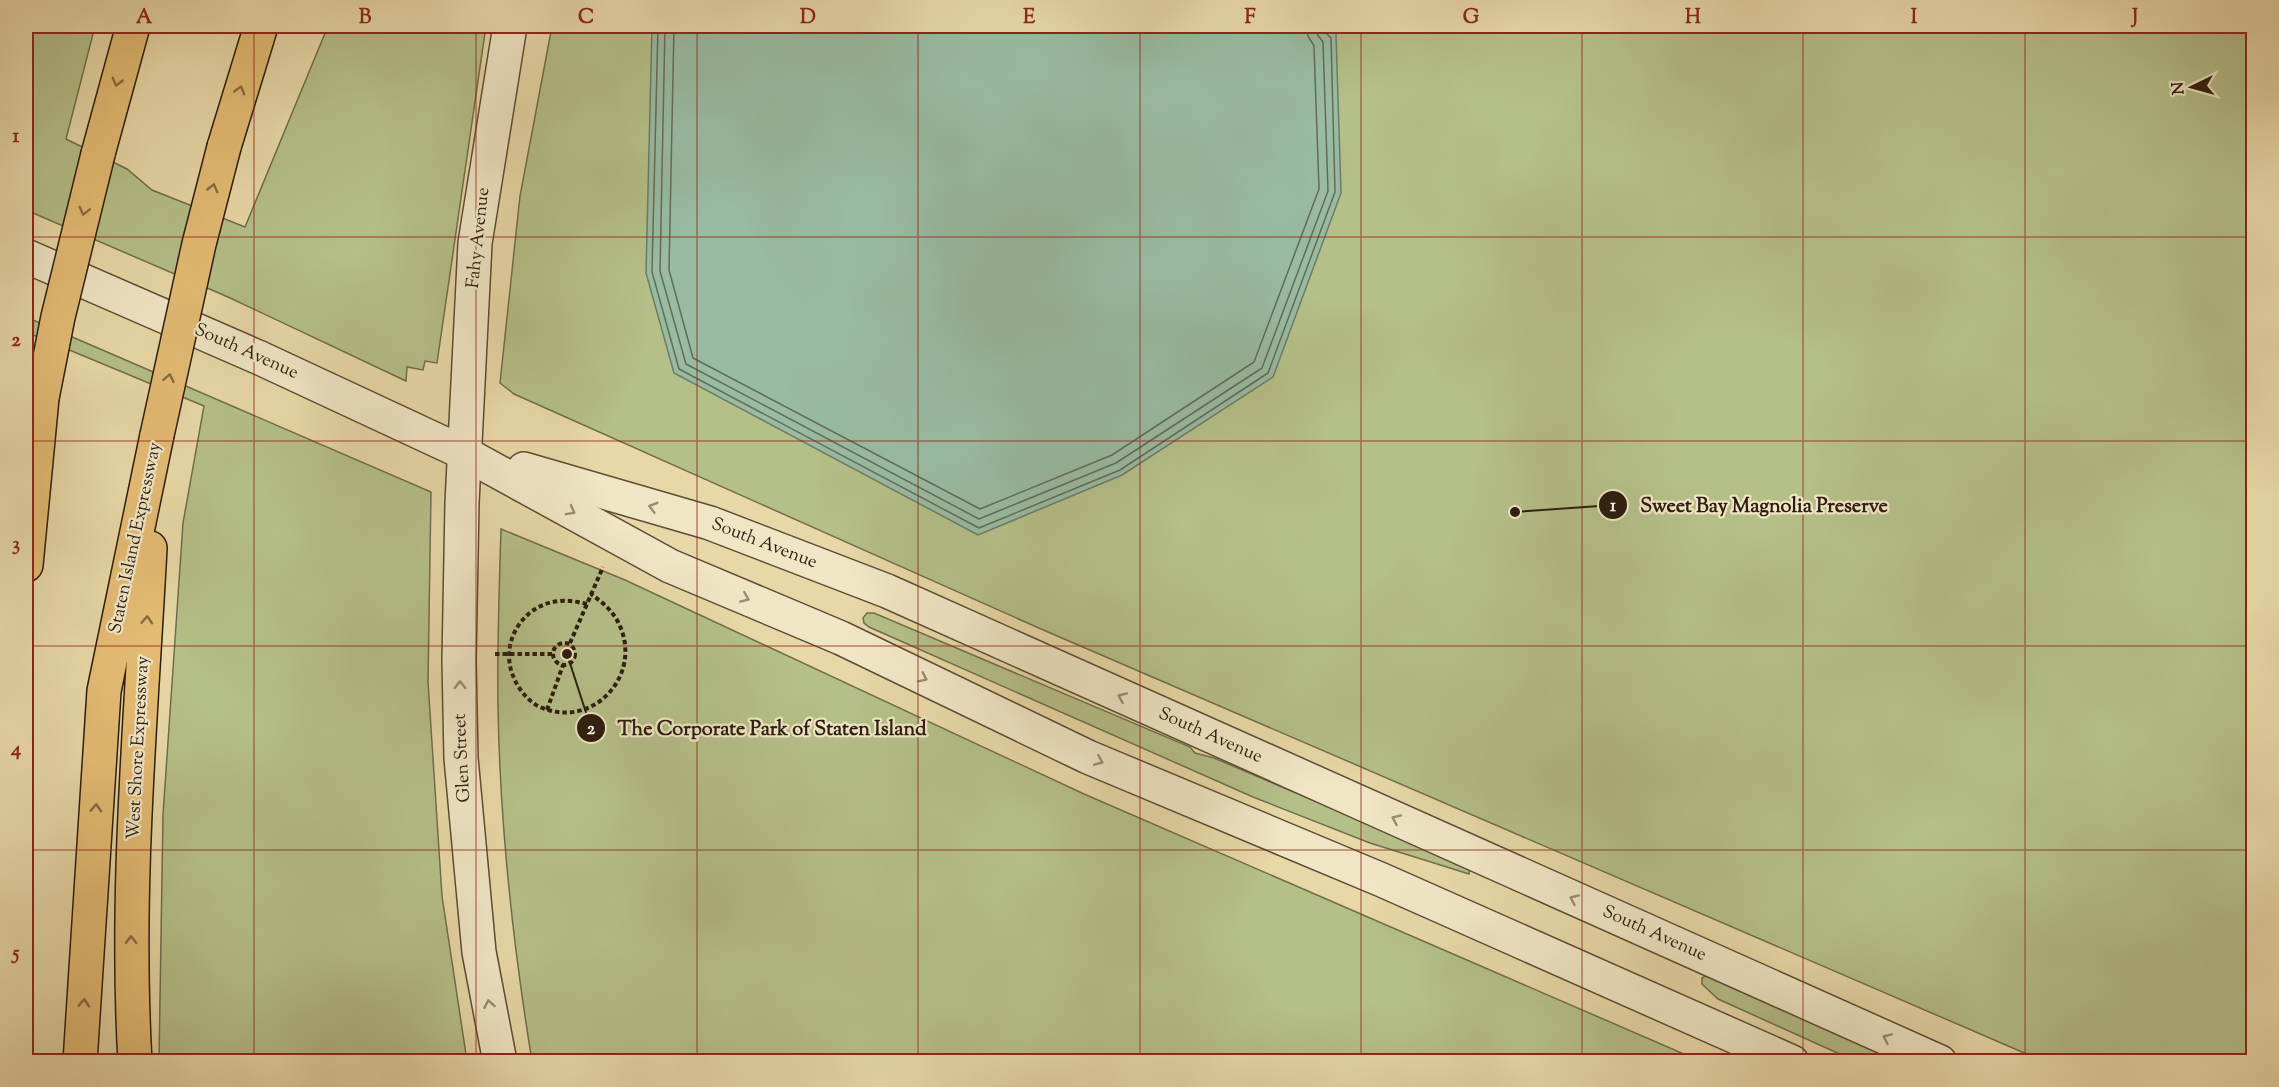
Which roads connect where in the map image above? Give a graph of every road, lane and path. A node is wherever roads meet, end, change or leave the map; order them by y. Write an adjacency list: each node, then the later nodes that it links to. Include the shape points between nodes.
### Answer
1 (133, 26): 5 (highway, one-way to 5, bridge, via 58,317)
2 (261, 26): 6 (highway, Staten Island Expressway, one-way to 2, bridge, via 199,244)
3 (510, 26): 7 (street, Fahy Avenue, via 475,243)
4 (26, 256): 7 (street, South Avenue)
5 (42, 398): 8 (highway); 10 (highway)
6 (157, 435): 9 (highway, West Shore Expressway)
7 (464, 453): 22 (street, Glen Street, one-way to 7, via 479,952 461,758); 23 (street, South Avenue, one-way to 23, via 670,566 841,639 1088,756 1393,885); 24 (street, South Avenue, one-way to 7, via 887,591 710,523)
8 (26, 459)
9 (147, 508): 20 (highway, Staten Island Expressway, one-way to 9, via 104,691); 21 (highway, West Shore Expressway, one-way to 9, via 133,856)
10 (26, 565)
11 (603, 567): 12 (path)
12 (591, 594): 13 (path); 19 (path, via 620,625 625,642 620,677 598,704 582,711)
13 (587, 604): 14 (path); 16 (path, via 561,600 528,613 511,640)
14 (570, 643): 17 (path, via 558,644); 18 (path, via 575,656 572,662)
15 (495, 654): 16 (path)
16 (509, 654): 17 (path); 19 (path, via 511,670 520,688)
17 (553, 654): 18 (path)
18 (563, 664): 19 (path)
19 (547, 710)
20 (80, 1062)
21 (135, 1062)
22 (500, 1062)
23 (1792, 1062)
24 (1940, 1062)

